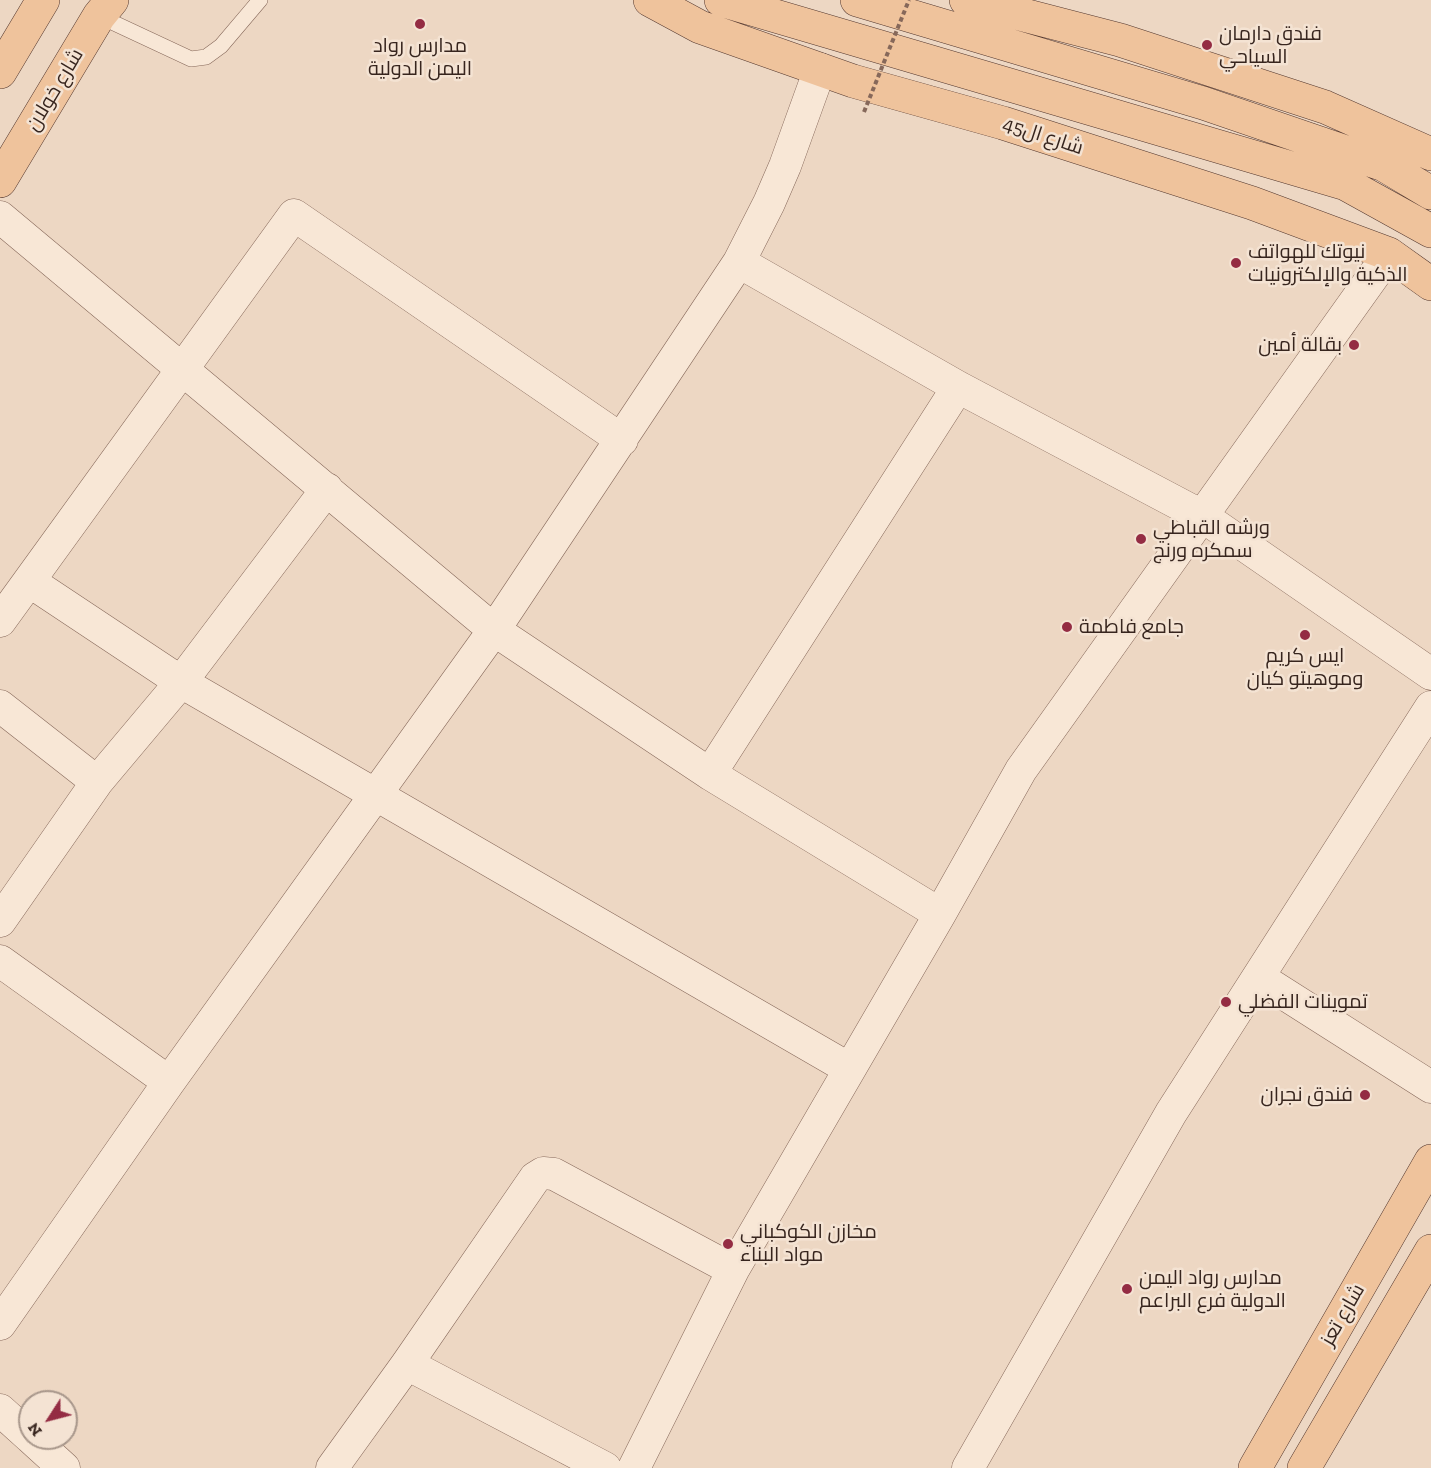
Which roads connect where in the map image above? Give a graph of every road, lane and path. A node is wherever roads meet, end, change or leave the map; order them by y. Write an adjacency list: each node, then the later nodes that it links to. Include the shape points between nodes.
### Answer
1 (43, 0): 10 (main road)
2 (260, 0): 8 (lane, via 220,46 206,57 191,59)
3 (650, 0): 9 (main road, شارع ال45, via 700,27)
4 (721, 0): 16 (main road, شارع ال45, via 1346,184)
5 (857, 0): 14 (main road, via 1192,100 1350,153 1384,165)
6 (909, 0): 11 (path, bridge)
7 (966, 0): 12 (main road, via 1120,40 1325,107)
8 (106, 8): 13 (main road, شارع خولان)
9 (820, 69): 17 (main road, شارع ال45, via 1252,203); 18 (street, via 785,166)
10 (0, 72)
11 (864, 112)
12 (1431, 154)
13 (0, 181)
14 (1431, 194)
15 (0, 217): 20 (street)
16 (1431, 231)
17 (1389, 254): 19 (main road, شارع ال45); 24 (street)
18 (739, 262): 21 (street); 22 (street)
19 (1431, 284)
20 (182, 370): 22 (street, via 294,215); 23 (street); 25 (street)
21 (958, 387): 24 (street); 32 (street)
22 (622, 440): 27 (street)
23 (327, 489): 27 (street); 29 (street)
24 (1202, 516): 28 (street); 35 (street, via 1021,770)
25 (29, 581): 26 (street); 29 (street)
26 (0, 621)
27 (494, 630): 32 (street); 34 (street)
28 (1431, 674)
29 (181, 682): 33 (street); 34 (street)
30 (0, 706): 33 (street)
31 (1431, 706): 38 (street)
32 (710, 774): 35 (street)
33 (97, 782): 36 (street)
34 (376, 795): 39 (street); 40 (street)
35 (940, 914): 39 (street)
36 (0, 921)
37 (0, 961): 40 (street)
38 (1258, 977): 41 (street); 54 (street, via 1171,1113)
39 (849, 1068): 44 (street)
40 (169, 1082): 45 (street)
41 (1431, 1087)
42 (1431, 1161): 55 (main road, شارع تعز)
43 (1431, 1251): 56 (main road)
44 (733, 1270): 46 (street, via 554,1174 543,1173 535,1178); 53 (street)
45 (0, 1324)
46 (407, 1364): 51 (street); 52 (street)
47 (0, 1410): 48 (street)
48 (18, 1427)
49 (44, 1450): 50 (street)
50 (64, 1468)
51 (332, 1468)
52 (606, 1468)
53 (634, 1468)
54 (969, 1468)
55 (1255, 1468)
56 (1304, 1468)

